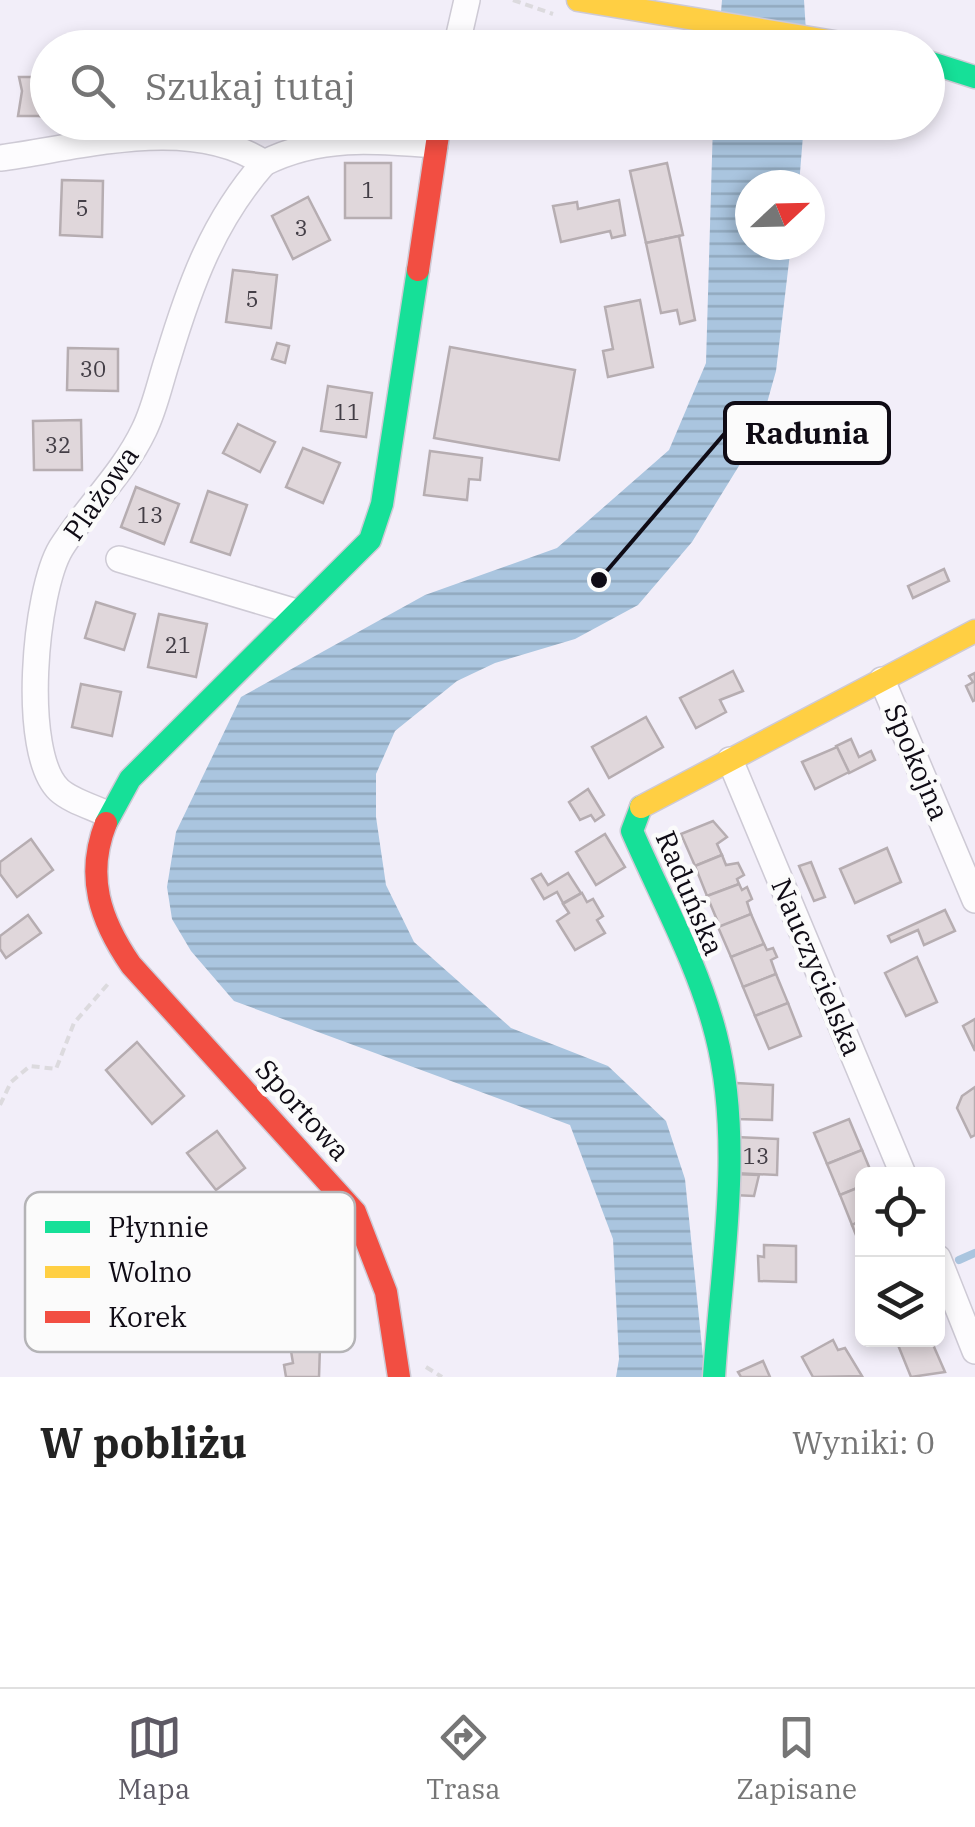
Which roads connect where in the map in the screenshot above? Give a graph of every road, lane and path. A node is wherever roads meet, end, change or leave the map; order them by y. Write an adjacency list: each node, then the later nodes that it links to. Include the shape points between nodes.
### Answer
1 (467, 0): 3 (street)
2 (578, 0): 4 (street)
3 (460, 30)
4 (755, 30)
5 (945, 67): 6 (street)
6 (975, 77)
7 (137, 140): 11 (street)
8 (176, 140): 12 (street, via 224,144)
9 (354, 140): 12 (street)
10 (436, 140): 14 (street, via 382,504 370,540)
11 (0, 158)
12 (264, 163): 18 (street, Plażowa, via 205,248 146,427 60,550 48,581 36,733 44,767 60,790)
13 (118, 560): 14 (street, Plażowa)
14 (296, 612): 18 (street, via 130,779)
15 (975, 631): 16 (street, Raduńska)
16 (882, 680): 17 (street, Raduńska); 19 (street, Spokojna)
17 (730, 760): 22 (street, Nauczycielska); 29 (street, Raduńska, via 637,810 632,830 713,1024 722,1065 725,1154)
18 (107, 814): 20 (street, via 96,851 96,902)
19 (975, 900)
20 (131, 965): 21 (path, via 86,1006 56,1069 21,1071); 23 (street, Sportowa)
21 (0, 1105)
22 (900, 1167)
23 (337, 1192)
24 (355, 1212): 28 (street, Sportowa, via 397,1344)
25 (945, 1266): 26 (street)
26 (963, 1286): 27 (street)
27 (975, 1350)
28 (399, 1377)
29 (714, 1377)

